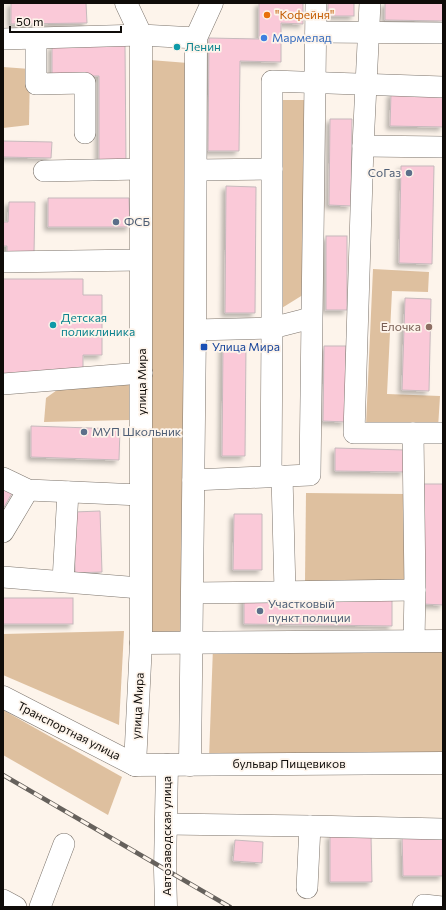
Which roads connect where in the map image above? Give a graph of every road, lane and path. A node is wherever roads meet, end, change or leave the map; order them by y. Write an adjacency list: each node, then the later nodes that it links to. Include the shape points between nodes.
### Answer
1 (126, 3): 8 (main road, улица Мира)
2 (212, 3): 10 (main road)
3 (316, 3): 5 (lane)
4 (370, 3): 6 (lane)
5 (316, 32): 6 (lane); 12 (lane)
6 (369, 33): 7 (lane); 13 (lane)
7 (443, 33)
8 (142, 35): 9 (lane); 10 (lane); 19 (main road, улица Мира)
9 (36, 38): 11 (lane); 15 (lane, via 36,84 85,83)
10 (196, 38): 20 (main road)
11 (3, 39)
12 (315, 82): 13 (lane); 18 (lane, via 272,81); 24 (lane)
13 (367, 85): 14 (lane); 16 (lane)
14 (443, 87)
15 (85, 133)
16 (363, 146): 17 (lane); 29 (lane, via 354,432)
17 (443, 147)
18 (272, 168): 20 (lane); 25 (lane)
19 (141, 169): 21 (lane); 22 (main road, улица Мира)
20 (196, 170): 26 (main road)
21 (44, 171)
22 (141, 260): 23 (lane); 27 (main road, улица Мира)
23 (3, 262)
24 (311, 318): 25 (lane); 31 (lane, via 310,475)
25 (272, 328): 26 (lane); 31 (lane)
26 (195, 330): 33 (main road)
27 (142, 372): 28 (lane); 36 (main road, улица Мира)
28 (3, 384)
29 (413, 433): 30 (lane); 41 (lane)
30 (443, 433)
31 (277, 476): 33 (lane); 42 (lane)
32 (3, 478): 34 (lane)
33 (194, 480): 43 (main road)
34 (28, 490): 35 (lane); 37 (lane)
35 (68, 492): 36 (lane); 39 (lane)
36 (140, 495): 40 (main road, улица Мира)
37 (3, 532)
38 (3, 576): 39 (lane)
39 (63, 581): 40 (lane)
40 (140, 588): 47 (main road, улица Мира)
41 (415, 590): 42 (lane); 44 (lane)
42 (285, 591): 43 (lane)
43 (192, 592): 46 (main road)
44 (414, 641): 45 (main road); 46 (main road)
45 (443, 641)
46 (192, 642): 47 (main road); 52 (main road)
47 (141, 643): 50 (main road, улица Мира)
48 (3, 697): 50 (main road, Транспортная улица)
49 (443, 763): 52 (main road, бульвар Пищевиков)
50 (135, 765): 51 (main road, бульвар Пищевиков)
51 (167, 765): 52 (main road, бульвар Пищевиков); 53 (main road, Автозаводская улица)
52 (190, 765)
53 (166, 824): 54 (lane); 61 (main road, Автозаводская улица)
54 (310, 826): 55 (lane); 57 (lane)
55 (443, 829)
56 (64, 844): 60 (lane)
57 (307, 888)
58 (3, 900): 59 (lane)
59 (16, 907)
60 (40, 907)
61 (166, 907)
62 (423, 907): 63 (lane)
63 (442, 907)

